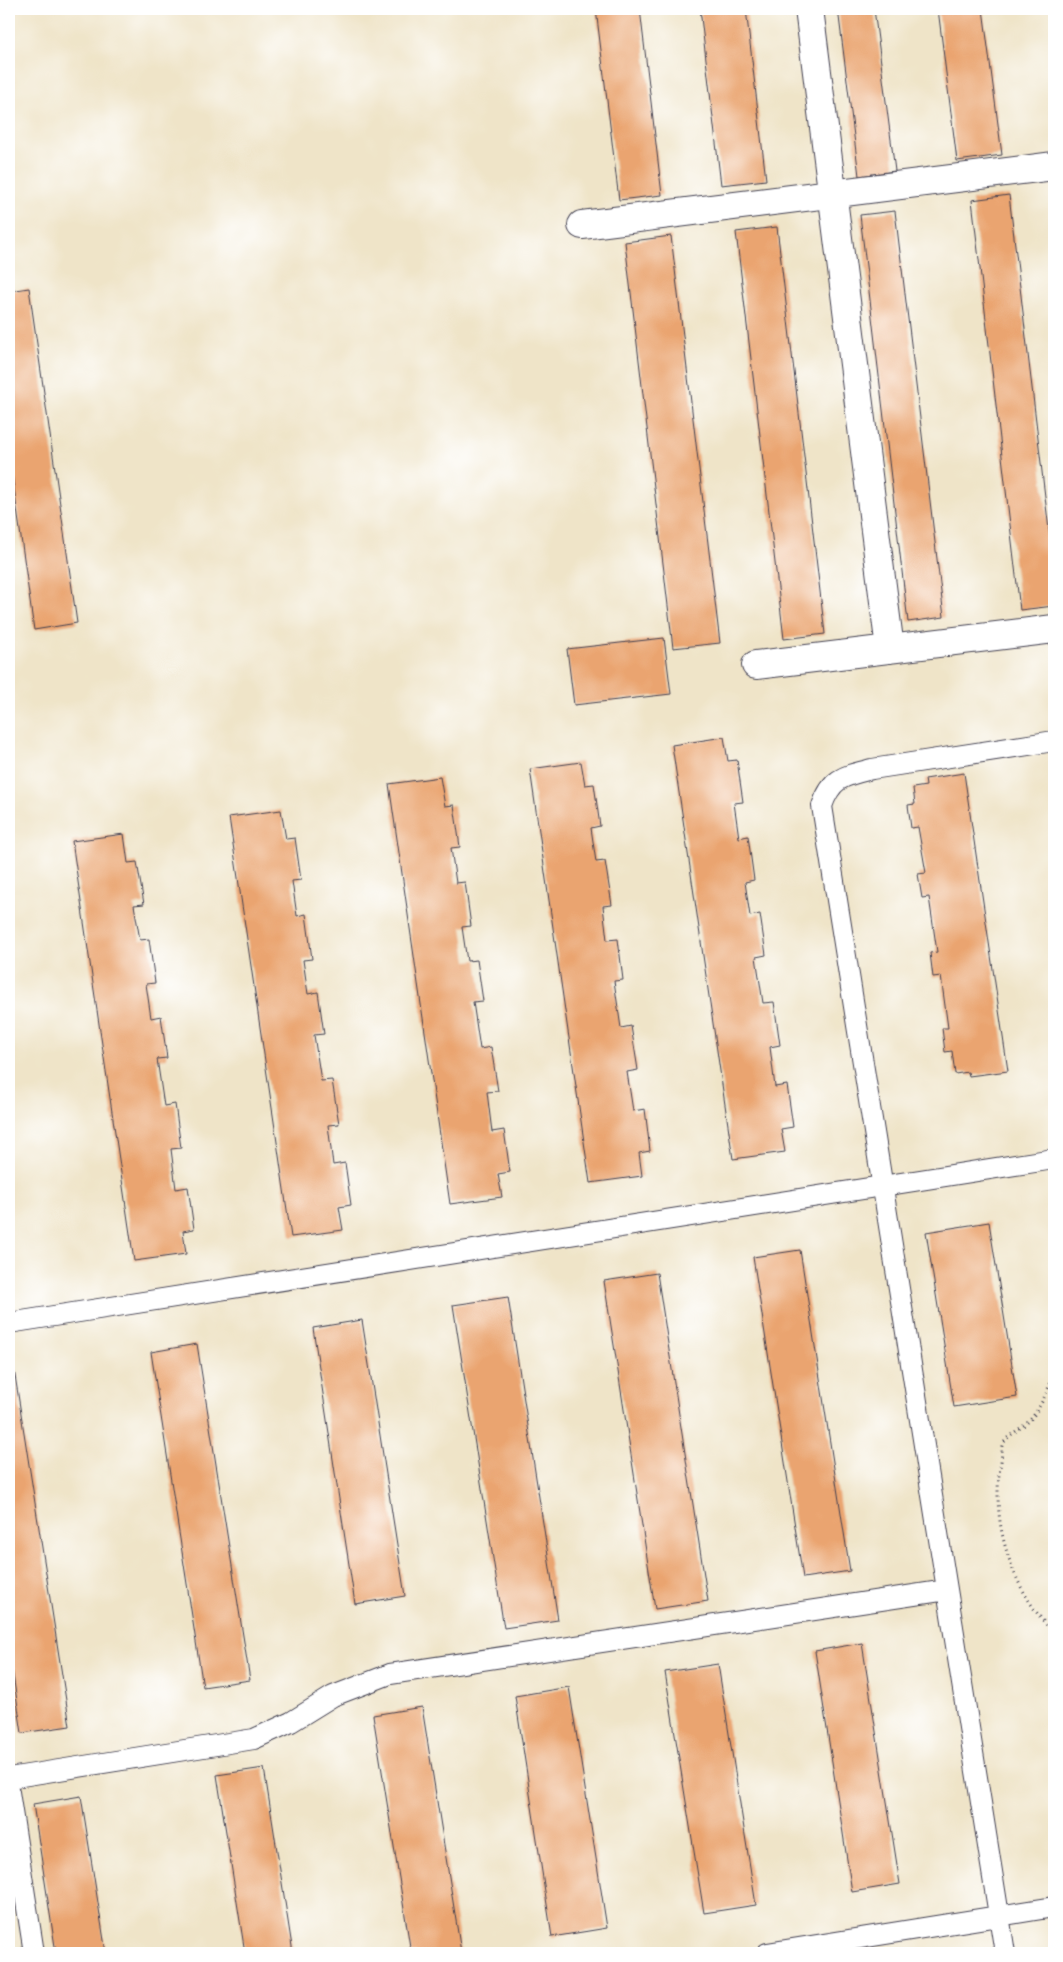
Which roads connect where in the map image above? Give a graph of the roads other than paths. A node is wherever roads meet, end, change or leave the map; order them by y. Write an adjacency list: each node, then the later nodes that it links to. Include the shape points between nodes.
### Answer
1 (809, 9): 3 (street)
2 (1054, 166): 3 (street)
3 (833, 194): 4 (street); 6 (street)
4 (582, 225)
5 (1054, 629): 6 (street)
6 (890, 649): 7 (street)
7 (756, 665)
8 (1054, 741): 10 (lane, via 872,768 845,776 828,788 822,806)
9 (1054, 1159): 10 (lane)
10 (882, 1186): 11 (lane); 12 (lane)
11 (9, 1323)
12 (947, 1590): 13 (lane, via 390,1674 332,1696 254,1739); 16 (lane)
13 (9, 1778)
14 (9, 1792): 17 (lane)
15 (1054, 1907): 16 (lane)
16 (998, 1916): 18 (lane); 19 (lane)
17 (34, 1953)
18 (767, 1953)
19 (1005, 1953)

